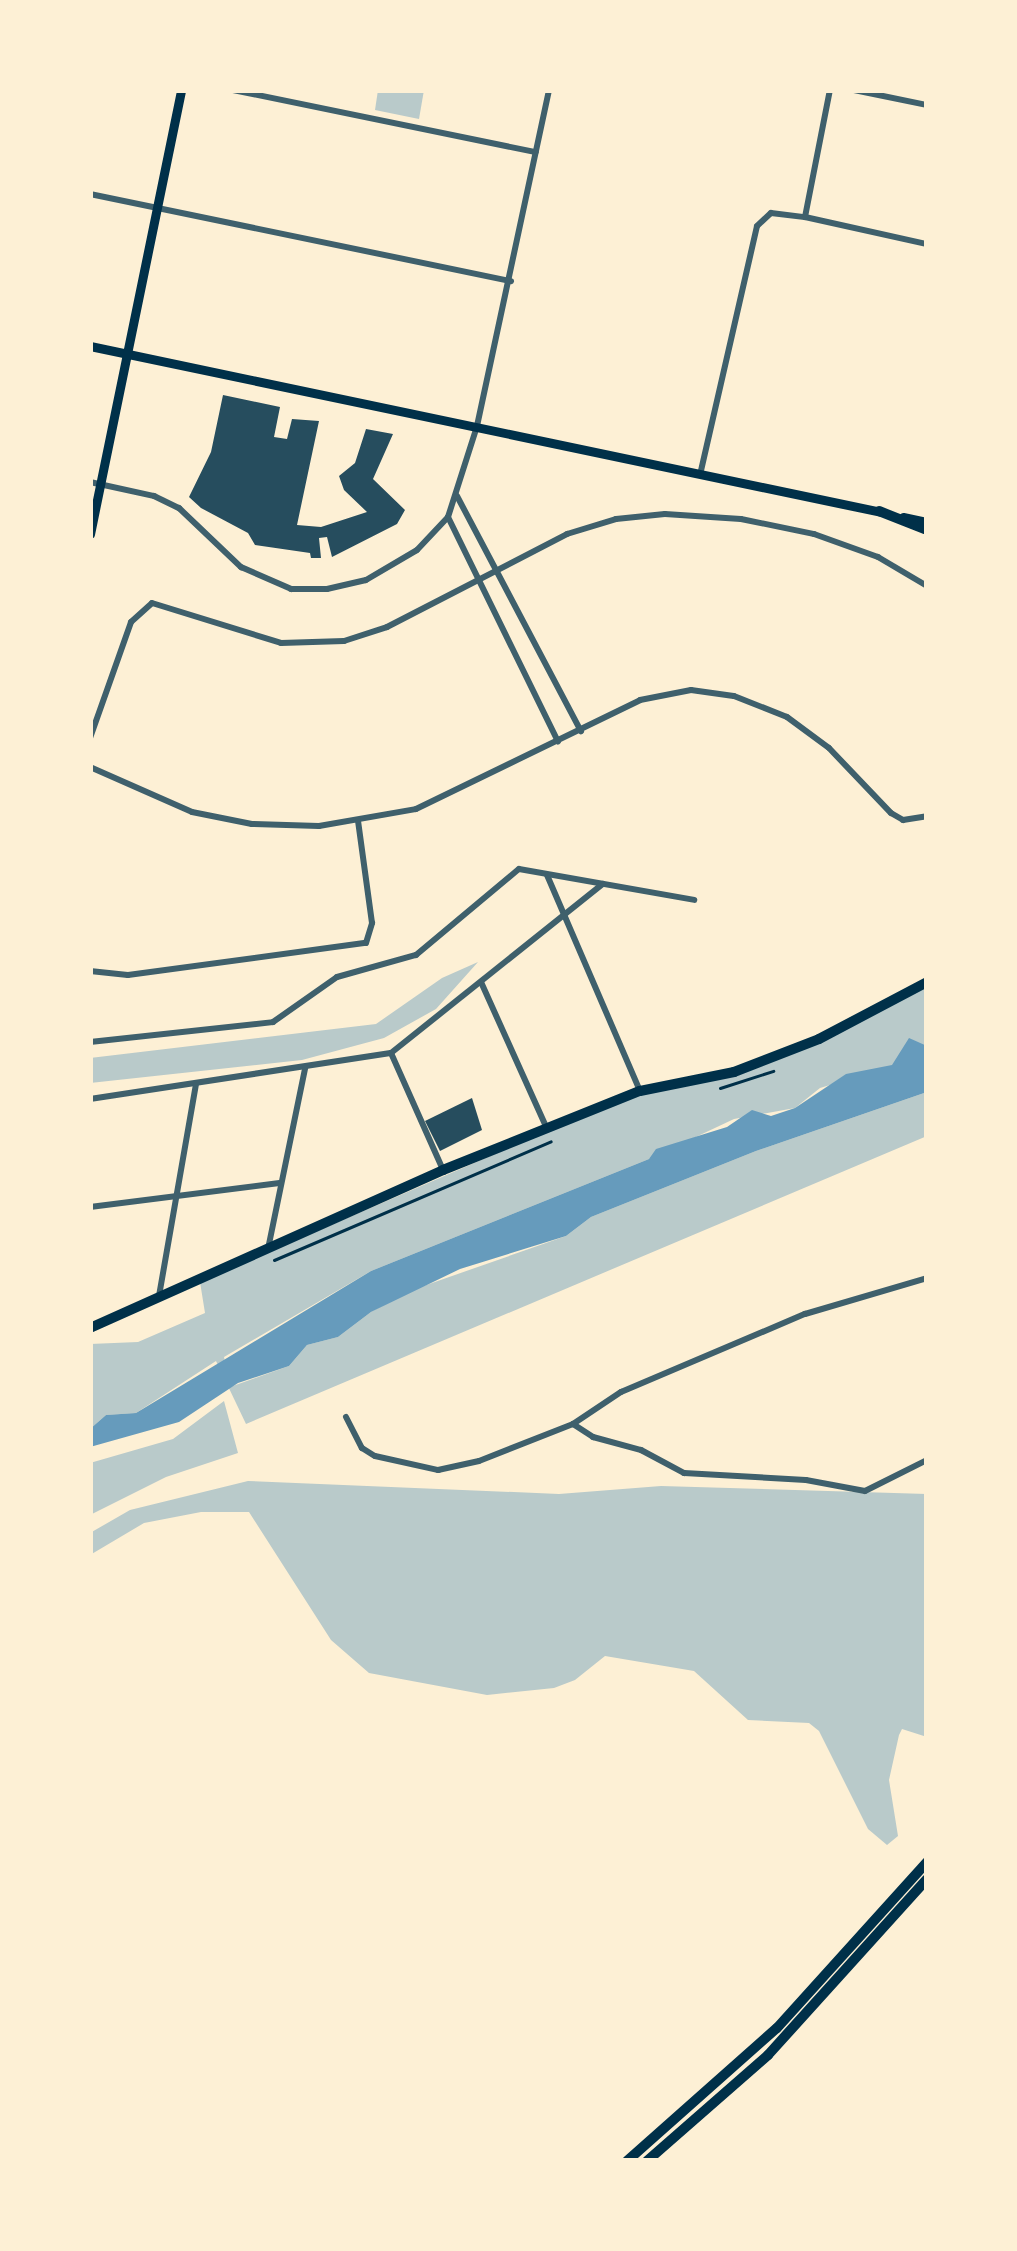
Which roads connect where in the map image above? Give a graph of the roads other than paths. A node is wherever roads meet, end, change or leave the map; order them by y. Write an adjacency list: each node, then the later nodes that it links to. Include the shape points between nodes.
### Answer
1 (181, 90): 9 (main road)
2 (233, 90): 7 (street)
3 (549, 90): 7 (street)
4 (830, 90): 10 (street)
5 (854, 90): 6 (street)
6 (927, 105)
7 (536, 152): 12 (street)
8 (90, 194): 9 (street)
9 (156, 208): 12 (street); 14 (main road)
10 (805, 217): 11 (street); 16 (street, via 760,218)
11 (927, 244)
12 (511, 281): 15 (street)
13 (90, 346): 14 (main road)
14 (126, 353): 15 (main road); 17 (main road)
15 (477, 426): 16 (main road); 18 (street)
16 (700, 475): 19 (main road)
17 (95, 483): 20 (street, via 179,508 241,567 291,589 345,586 383,573); 22 (main road)
18 (457, 496): 20 (street); 23 (street)
19 (878, 511): 21 (main road)
20 (448, 517): 24 (street)
21 (927, 526)
22 (90, 534)
23 (499, 569): 24 (street); 25 (street, via 592,525 693,514 814,534); 26 (street)
24 (478, 578): 27 (street, via 387,627 323,645 281,643 146,605 131,622); 28 (street)
25 (927, 586)
26 (581, 730): 28 (street); 30 (street, via 658,695 734,696 812,733 891,813)
27 (90, 738)
28 (558, 742): 31 (street, via 416,809)
29 (90, 767): 31 (street, via 220,819 287,827)
30 (927, 816)
31 (358, 821): 36 (street, via 372,923 366,943 128,975)
32 (548, 875): 33 (street); 35 (street); 39 (street, via 510,872 416,955 337,977 273,1022)
33 (603, 884): 34 (street); 35 (street)
34 (694, 900)
35 (566, 917): 37 (street); 43 (street)
36 (90, 971)
37 (481, 982): 40 (street); 45 (street)
38 (927, 982): 43 (main road, via 734,1072)
39 (90, 1042)
40 (391, 1053): 41 (street); 46 (street)
41 (305, 1068): 42 (street); 47 (street)
42 (196, 1085): 44 (street); 48 (street)
43 (640, 1091): 45 (main road)
44 (90, 1099)
45 (547, 1129): 46 (main road)
46 (443, 1170): 50 (main road)
47 (279, 1183): 48 (street); 50 (street)
48 (176, 1195): 49 (street); 52 (street)
49 (90, 1207)
50 (266, 1258): 52 (main road)
51 (927, 1278): 55 (street, via 805,1313 622,1392)
52 (158, 1300): 53 (main road)
53 (90, 1328)
54 (346, 1417): 55 (street, via 374,1456 438,1470)
55 (573, 1424): 56 (street, via 684,1473 865,1491)
56 (927, 1460)
57 (927, 1862): 59 (main road, via 777,2028)
58 (927, 1879): 60 (main road, via 768,2055)
59 (627, 2161)
60 (647, 2161)

